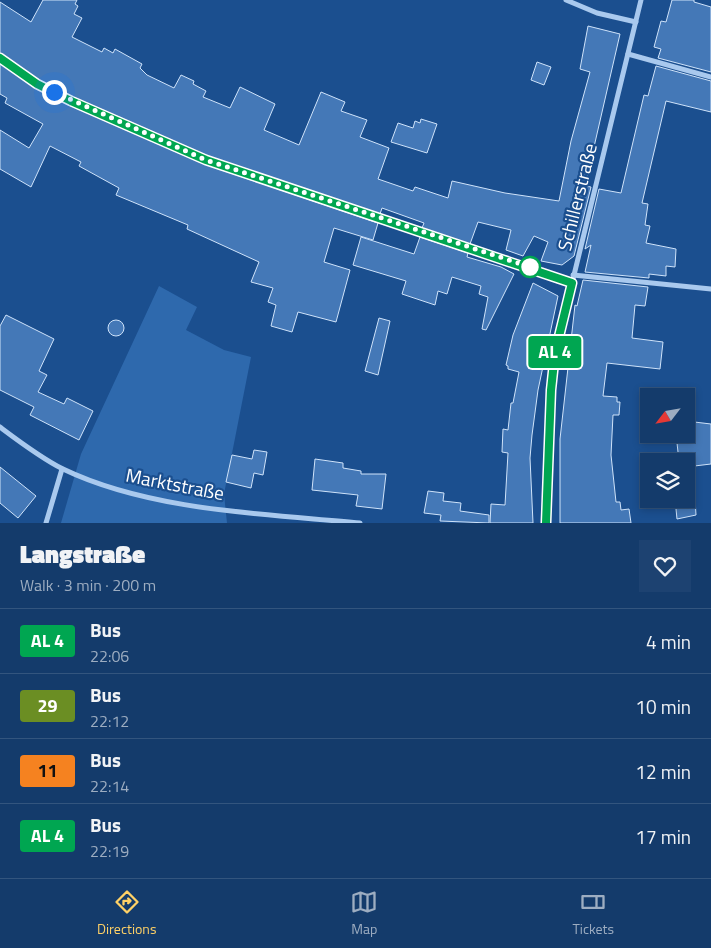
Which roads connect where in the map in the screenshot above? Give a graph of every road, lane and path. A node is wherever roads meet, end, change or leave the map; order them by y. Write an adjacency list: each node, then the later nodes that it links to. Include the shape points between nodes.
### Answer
1 (566, 0): 3 (street, via 597,13)
2 (641, 0): 3 (street, Schillerstraße)
3 (636, 22): 4 (street, Schillerstraße)
4 (628, 54): 6 (street); 7 (street, Schillerstraße)
5 (0, 58): 8 (street, via 37,84 71,101 206,160)
6 (711, 77)
7 (573, 275): 8 (street, Schillerstraße); 9 (street)
8 (572, 283): 14 (street, Schillerstraße, via 555,353)
9 (711, 289)
10 (0, 427): 11 (street, Marktstraße)
11 (62, 469): 12 (street); 13 (street, Marktstraße, via 160,500)
12 (46, 523)
13 (360, 523)
14 (546, 523)

